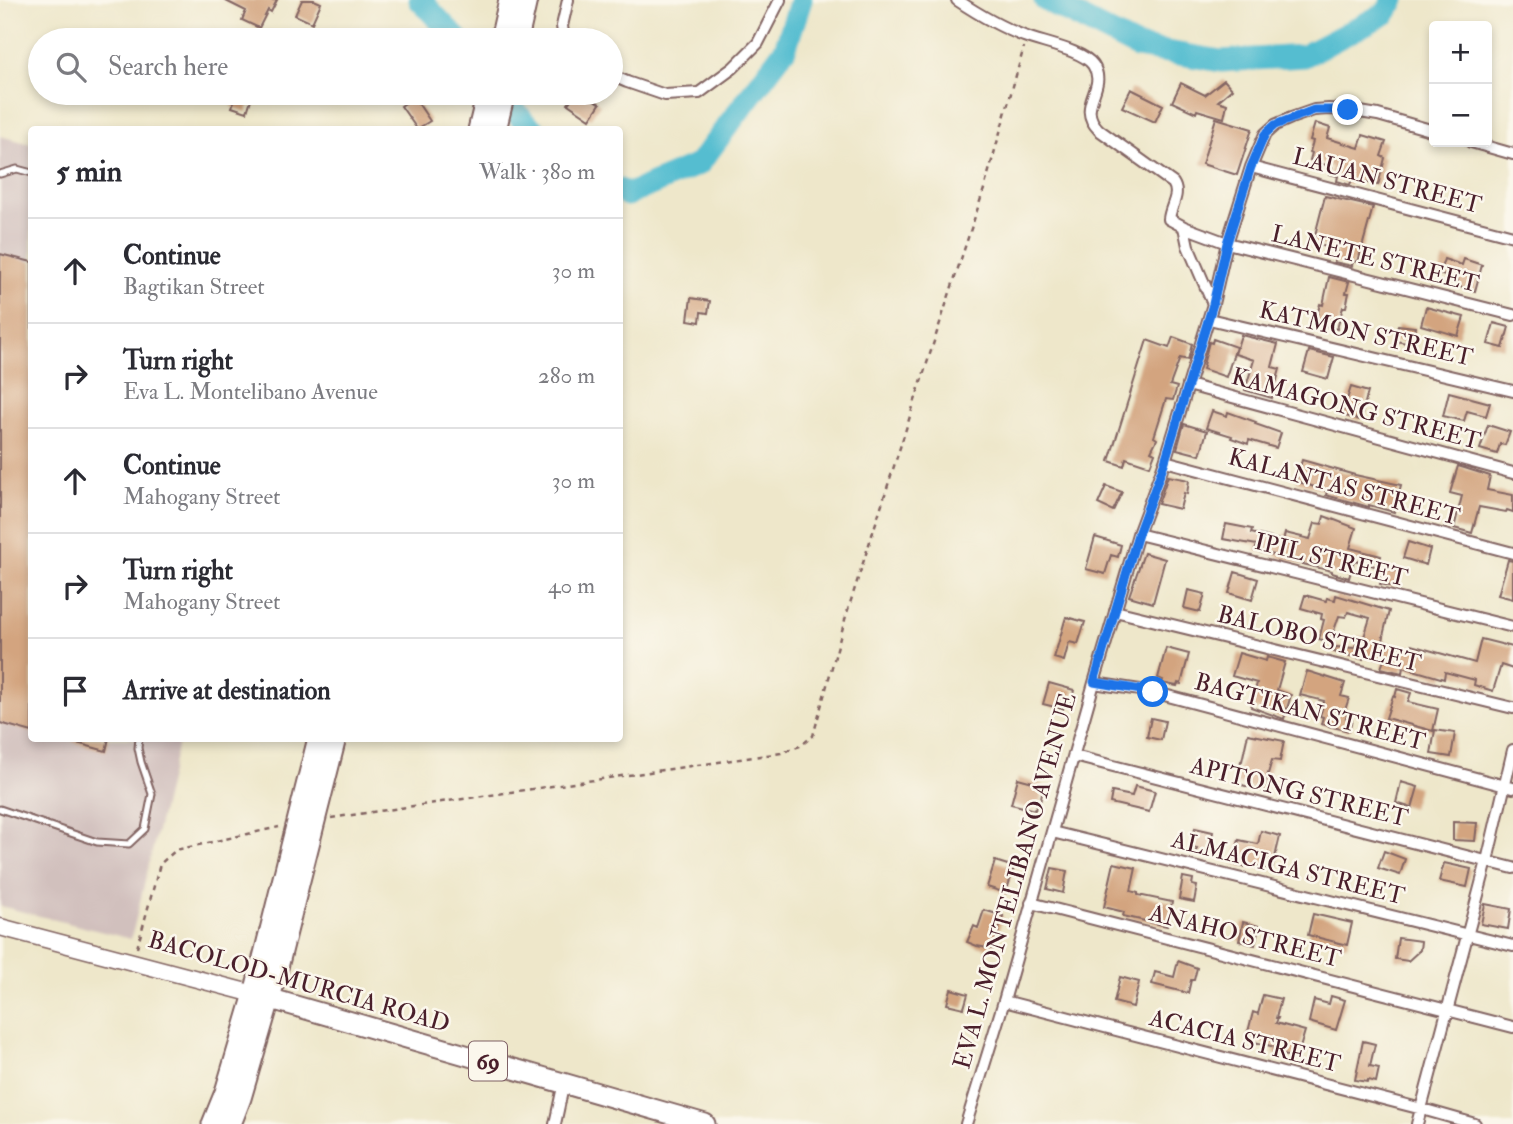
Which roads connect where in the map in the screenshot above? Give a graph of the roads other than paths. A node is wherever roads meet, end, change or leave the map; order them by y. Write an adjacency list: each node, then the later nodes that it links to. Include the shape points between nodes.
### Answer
1 (568, 0): 7 (street)
2 (780, 0): 8 (street, via 758,43 699,93 665,95)
3 (957, 0): 19 (street, via 1025,37 1086,58 1094,66 1098,84 1090,119 1099,131 1173,183 1176,194 1169,219)
4 (517, 5): 5 (highway); 6 (highway)
5 (506, 28)
6 (518, 28)
7 (562, 28)
8 (623, 80)
9 (484, 105): 11 (highway)
10 (502, 105): 12 (highway)
11 (479, 126)
12 (497, 126)
13 (1429, 130): 16 (street, EVA L. MONTELIBANO AVENUE, via 1378,115 1314,110 1275,125 1265,134)
14 (1488, 147): 15 (street)
15 (1513, 154)
16 (1251, 167): 20 (street, LAUAN STREET); 21 (street, EVA L. MONTELIBANO AVENUE)
17 (28, 172): 18 (lane, via 17,169)
18 (0, 174)
19 (1184, 228): 21 (street, LANETE STREET); 22 (street)
20 (1513, 236)
21 (1227, 243): 22 (street, EVA L. MONTELIBANO AVENUE); 23 (street, LANETE STREET)
22 (1213, 304): 24 (street, EVA L. MONTELIBANO AVENUE)
23 (1513, 315)
24 (1209, 318): 25 (street, EVA L. MONTELIBANO AVENUE); 26 (street, KATMON STREET)
25 (1188, 385): 27 (street, EVA L. MONTELIBANO AVENUE); 28 (street, KAMAGONG STREET)
26 (1513, 391)
27 (1165, 461): 29 (street, EVA L. MONTELIBANO AVENUE); 30 (street, KALANTAS STREET)
28 (1513, 472)
29 (1138, 534): 31 (street, EVA L. MONTELIBANO AVENUE); 32 (street, IPIL STREET)
30 (1513, 553)
31 (1115, 611): 33 (street, EVA L. MONTELIBANO AVENUE); 34 (street, BALOBO STREET)
32 (1513, 627)
33 (1094, 682): 39 (street, EVA L. MONTELIBANO AVENUE); 40 (street, BAGTIKAN STREET, via 1153,692)
34 (1513, 708)
35 (139, 742): 41 (lane, via 152,794 145,829 129,844 97,842)
36 (317, 742): 42 (highway)
37 (335, 742): 42 (highway)
38 (1513, 750): 40 (street)
39 (1074, 756): 43 (street, EVA L. MONTELIBANO AVENUE); 44 (street, APITONG STREET)
40 (1509, 787): 44 (street)
41 (0, 809)
42 (305, 822): 50 (highway)
43 (1052, 832): 46 (street, EVA L. MONTELIBANO AVENUE); 48 (street, ALMACIGA STREET)
44 (1487, 862): 45 (street, APITONG STREET); 48 (street)
45 (1513, 868)
46 (1031, 903): 51 (street, EVA L. MONTELIBANO AVENUE); 52 (street, ANAHO STREET)
47 (0, 927): 50 (main road, BACOLOD-MURCIA ROAD / 69)
48 (1468, 934): 49 (street, ALMACIGA STREET); 52 (street)
49 (1513, 946)
50 (262, 997): 54 (highway, BACOLOD-MURCIA ROAD / 69); 56 (highway); 57 (highway, via 241,1098)
51 (1004, 1001): 55 (street, ACACIA STREET); 60 (street, EVA L. MONTELIBANO AVENUE)
52 (1448, 1010): 53 (street, ANAHO STREET); 55 (street)
53 (1513, 1027)
54 (564, 1083): 58 (street); 59 (highway, BACOLOD-MURCIA ROAD / 69)
55 (1422, 1109): 61 (street); 62 (street, ACACIA STREET)
56 (212, 1124)
57 (231, 1124)
58 (555, 1124)
59 (705, 1124)
60 (967, 1124)
61 (1417, 1124)
62 (1475, 1124)

